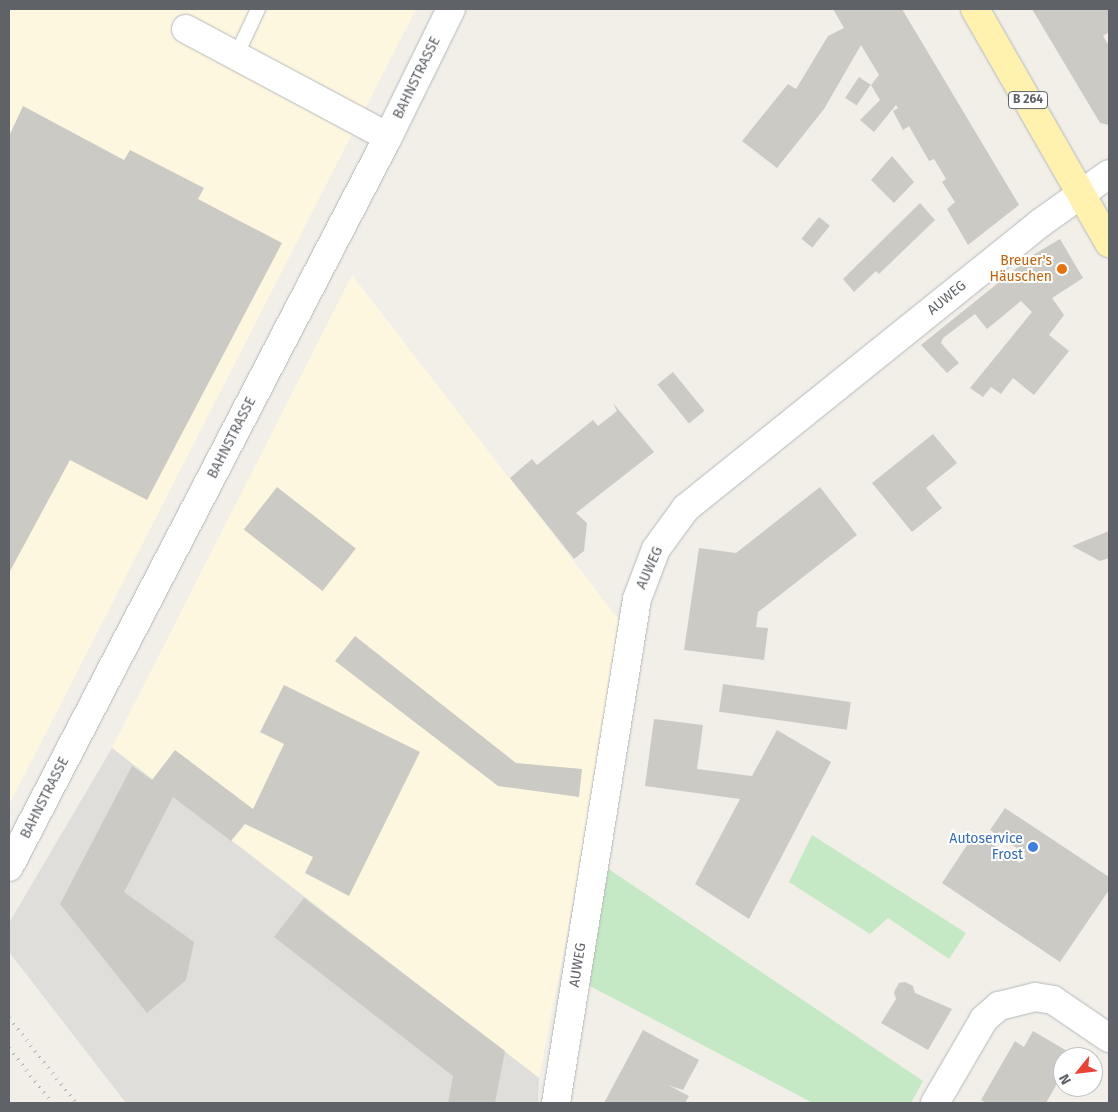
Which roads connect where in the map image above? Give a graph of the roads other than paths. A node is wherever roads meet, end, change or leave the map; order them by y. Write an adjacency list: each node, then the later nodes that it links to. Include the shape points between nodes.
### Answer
1 (258, 9): 5 (lane)
2 (451, 9): 6 (street, BAHNSTRASSE)
3 (975, 9): 8 (main road, B 264)
4 (186, 29): 5 (street)
5 (236, 56): 6 (street)
6 (388, 137): 10 (street, BAHNSTRASSE)
7 (1109, 174): 8 (street, AUWEG)
8 (1080, 193): 9 (main road, B 264); 12 (street, AUWEG, via 686,508 656,548 636,599)
9 (1109, 243)
10 (9, 867)
11 (1109, 1038): 13 (street, via 1053,1000 1035,997 999,1006 984,1019)
12 (556, 1103)
13 (935, 1103)

